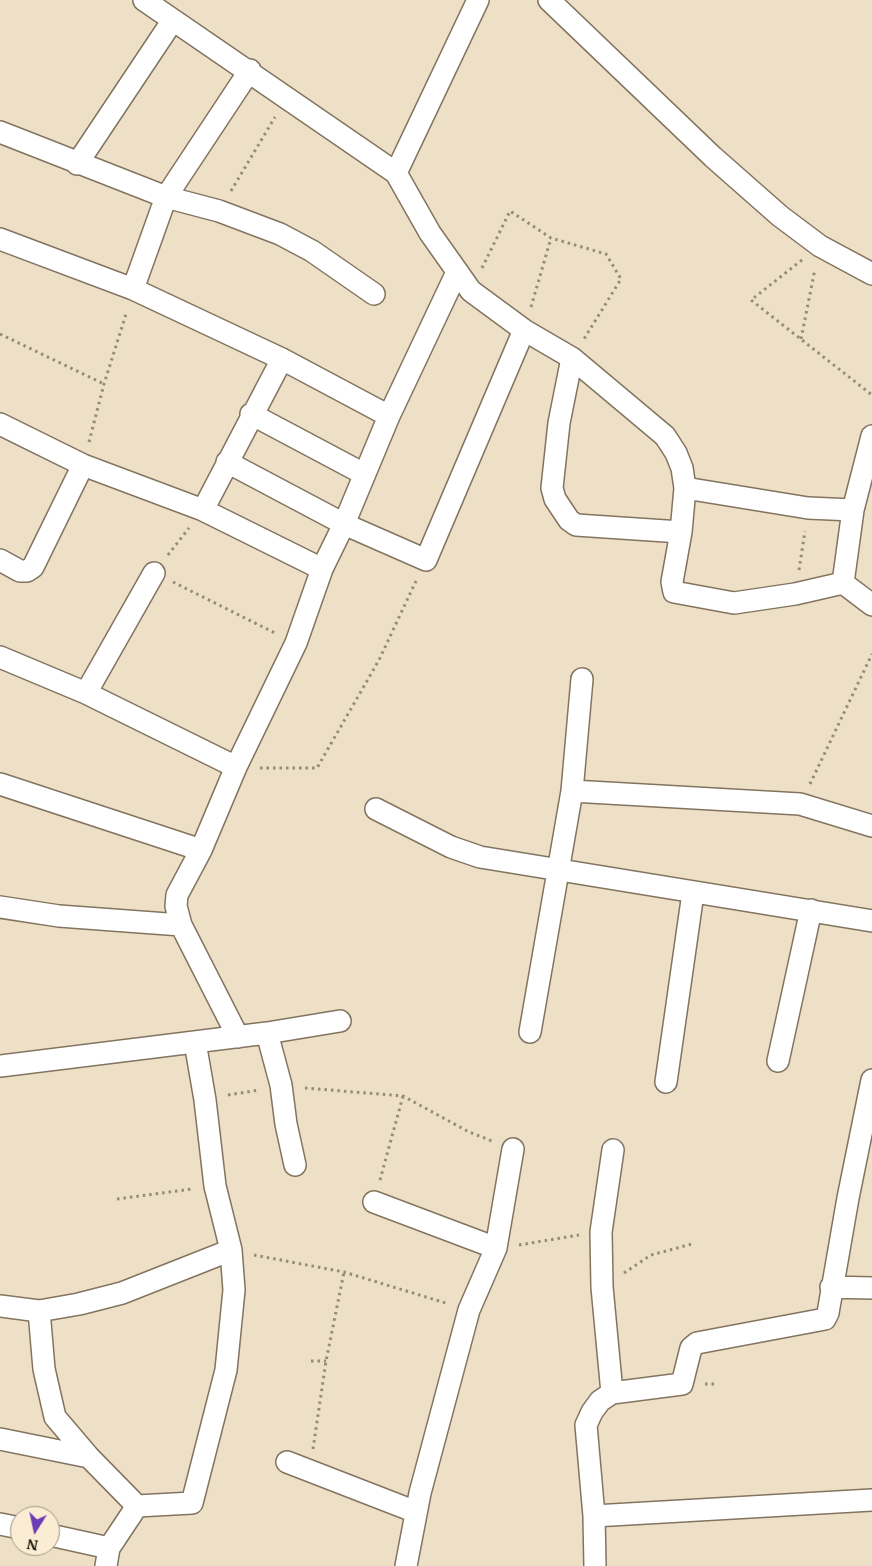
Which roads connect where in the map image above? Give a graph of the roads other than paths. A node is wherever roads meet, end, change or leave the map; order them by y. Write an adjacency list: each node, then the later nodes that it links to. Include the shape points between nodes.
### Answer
1 (144, 0): 4 (street)
2 (478, 0): 8 (street)
3 (549, 0): 12 (street, via 713,157 780,216 820,246)
4 (173, 20): 5 (street); 7 (street)
5 (250, 70): 8 (street, via 286,99); 9 (street)
6 (0, 132): 7 (street)
7 (77, 164): 9 (street)
8 (396, 172): 11 (street, via 430,233)
9 (166, 197): 13 (street); 14 (street, via 219,211 280,234 312,251)
10 (0, 238): 13 (street)
11 (457, 272): 15 (street, via 471,292); 19 (street)
12 (872, 274)
13 (134, 289): 17 (street)
14 (374, 294)
15 (524, 330): 16 (street); 28 (street, via 426,560)
16 (572, 358): 25 (street, via 665,436 682,468); 29 (street, via 559,423 552,488 568,520 576,525)
17 (282, 359): 18 (street); 19 (street)
18 (251, 414): 22 (street); 24 (street)
19 (389, 416): 24 (street)
20 (0, 424): 23 (street)
21 (872, 436): 27 (street)
22 (227, 462): 26 (street); 28 (street)
23 (83, 465): 26 (street); 30 (street, via 33,567 20,571)
24 (364, 474): 28 (street)
25 (685, 488): 27 (street, via 808,508); 29 (street)
26 (202, 510): 31 (street)
27 (852, 510): 33 (street)
28 (344, 524): 31 (street)
29 (681, 532): 33 (street, via 672,582 674,592 734,602 795,594)
30 (0, 560)
31 (322, 569): 38 (street, via 296,643)
32 (154, 573): 37 (street)
33 (843, 583): 34 (street)
34 (872, 605)
35 (0, 657): 37 (street)
36 (582, 679): 40 (street)
37 (86, 693): 38 (street)
38 (236, 768): 43 (street)
39 (0, 786): 43 (street)
40 (572, 790): 42 (street, via 800,804); 44 (street)
41 (376, 808): 44 (street, via 451,847 480,857)
42 (872, 826)
43 (201, 850): 49 (street, via 177,895)
44 (556, 870): 45 (street); 51 (street)
45 (693, 893): 47 (street); 58 (street)
46 (0, 907): 49 (street, via 58,916)
47 (811, 910): 48 (street); 55 (street)
48 (872, 920)
49 (181, 925): 53 (street)
50 (340, 1021): 52 (street)
51 (530, 1032)
52 (268, 1034): 53 (street); 62 (street)
53 (238, 1037): 54 (street)
54 (195, 1042): 56 (street); 65 (street, via 214,1186)
55 (778, 1061)
56 (0, 1066)
57 (872, 1080): 59 (street)
58 (666, 1082)
59 (868, 1117): 66 (street)
60 (513, 1149): 64 (street)
61 (613, 1150): 70 (street, via 601,1232 602,1287)
62 (295, 1165)
63 (374, 1202): 64 (street)
64 (496, 1248): 76 (street, via 469,1310)
65 (231, 1250): 69 (street, via 122,1293); 75 (street, via 234,1290 226,1370 194,1500)
66 (832, 1287): 67 (street); 70 (street, via 825,1320 697,1343 691,1348 682,1384)
67 (872, 1288)
68 (0, 1306): 69 (street)
69 (39, 1311): 72 (street, via 44,1369 53,1412)
70 (612, 1393): 77 (street, via 600,1401 586,1425)
71 (0, 1440): 72 (street)
72 (89, 1457): 75 (street)
73 (287, 1462): 76 (street)
74 (872, 1500): 77 (street)
75 (137, 1506): 79 (street)
76 (416, 1512): 80 (street)
77 (594, 1516): 81 (street)
78 (60, 1539): 79 (street)
79 (108, 1557)
80 (406, 1566)
81 (595, 1566)

